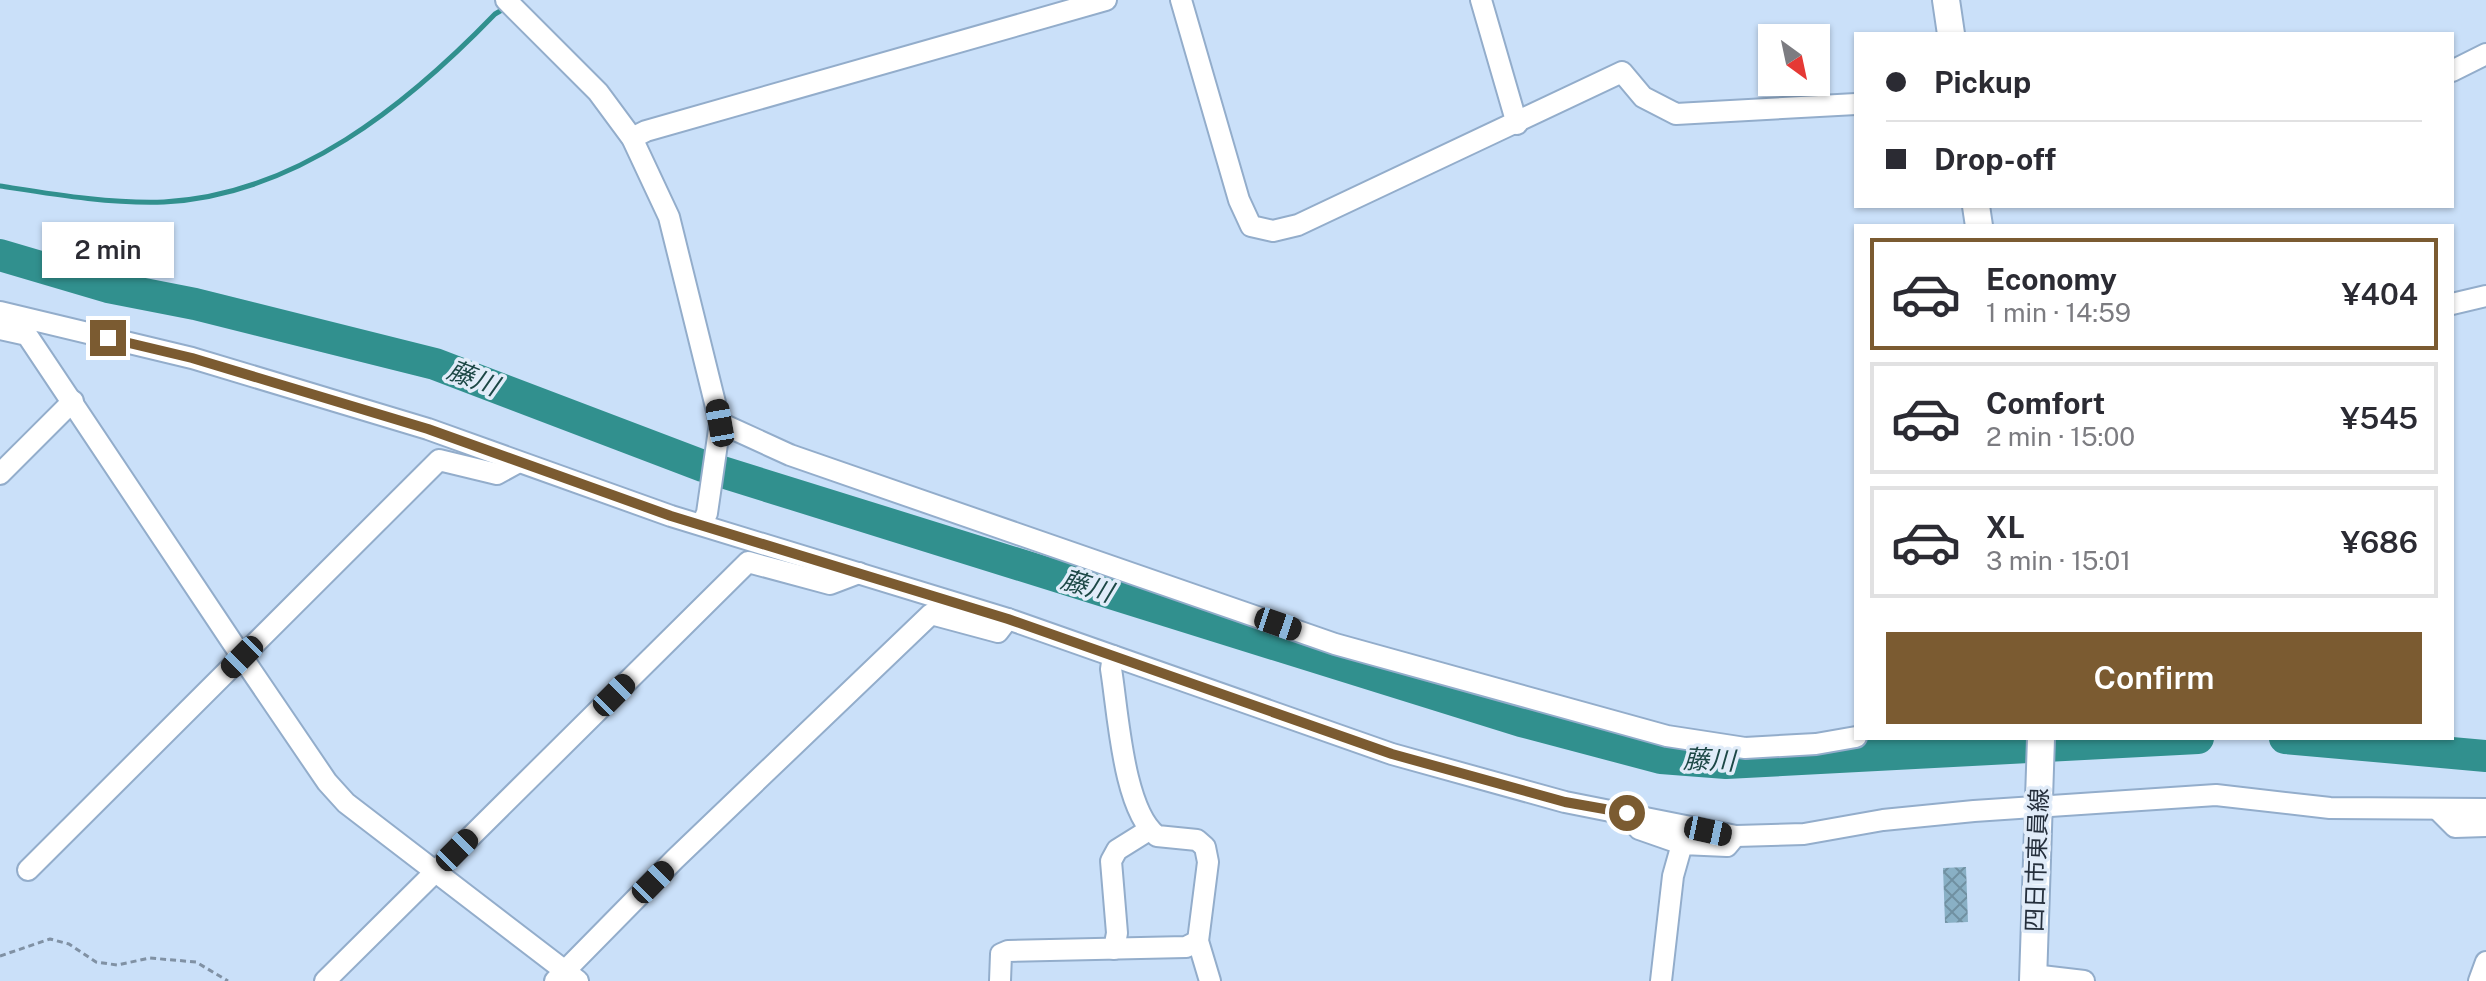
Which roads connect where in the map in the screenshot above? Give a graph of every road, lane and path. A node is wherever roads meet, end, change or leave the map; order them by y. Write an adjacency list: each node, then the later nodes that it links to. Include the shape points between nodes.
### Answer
1 (1106, 0): 11 (street)
2 (1181, 0): 10 (street, via 1251,226 1273,231 1298,225)
3 (1481, 0): 10 (street)
4 (1946, 0): 6 (main road)
5 (510, 4): 11 (street, via 598,92)
6 (1951, 32)
7 (2486, 54): 8 (street)
8 (2454, 70)
9 (1854, 104): 10 (street, via 1676,114 1643,97 1622,72)
10 (1517, 124)
11 (632, 138): 17 (street, via 669,217)
12 (2486, 296): 13 (street)
13 (2454, 304)
14 (0, 312): 18 (street, via 192,358 428,429)
15 (0, 329): 16 (street, via 27,335)
16 (73, 401): 19 (street); 24 (street)
17 (718, 430): 20 (street); 25 (street, via 1335,644 1667,736 1745,748)
18 (517, 463): 20 (street); 24 (street, via 497,474 439,460)
19 (0, 474)
20 (704, 519): 21 (street)
21 (859, 573): 22 (street); 36 (street, via 830,584 748,562)
22 (1008, 619): 23 (street); 41 (street, via 998,632 931,614 877,662)
23 (1113, 656): 30 (street, via 1392,754 1565,802); 32 (street, via 1130,784)
24 (242, 657): 35 (street); 36 (street, via 327,782)
25 (1854, 737)
26 (2041, 740): 27 (main road, 四日市東員線)
27 (2037, 809): 29 (street, via 2216,795 2330,808); 33 (street, via 1883,820 1804,834); 42 (main road, 四日市東員線)
28 (2486, 809): 29 (street)
29 (2439, 811): 31 (street, via 2455,827)
30 (1627, 813): 33 (street); 34 (street, via 1639,829)
31 (2486, 826)
32 (1149, 830): 37 (street, via 1157,836 1197,840 1205,847 1208,862); 38 (street, via 1117,850 1111,861)
33 (1736, 836): 34 (street, via 1727,846)
34 (1682, 844): 47 (street, via 1673,876)
35 (28, 870)
36 (435, 872): 41 (street); 44 (street)
37 (1198, 941): 38 (street, via 1186,947); 46 (street)
38 (1114, 949): 45 (street, via 1008,951 1001,954)
39 (0, 956): 43 (path, via 50,939 69,944 96,962 196,962)
40 (2486, 962): 49 (street)
41 (566, 978)
42 (2033, 978): 48 (street)
43 (228, 981)
44 (325, 981)
45 (1000, 981)
46 (1210, 981)
47 (1661, 981)
48 (2084, 981)
49 (2479, 981)

